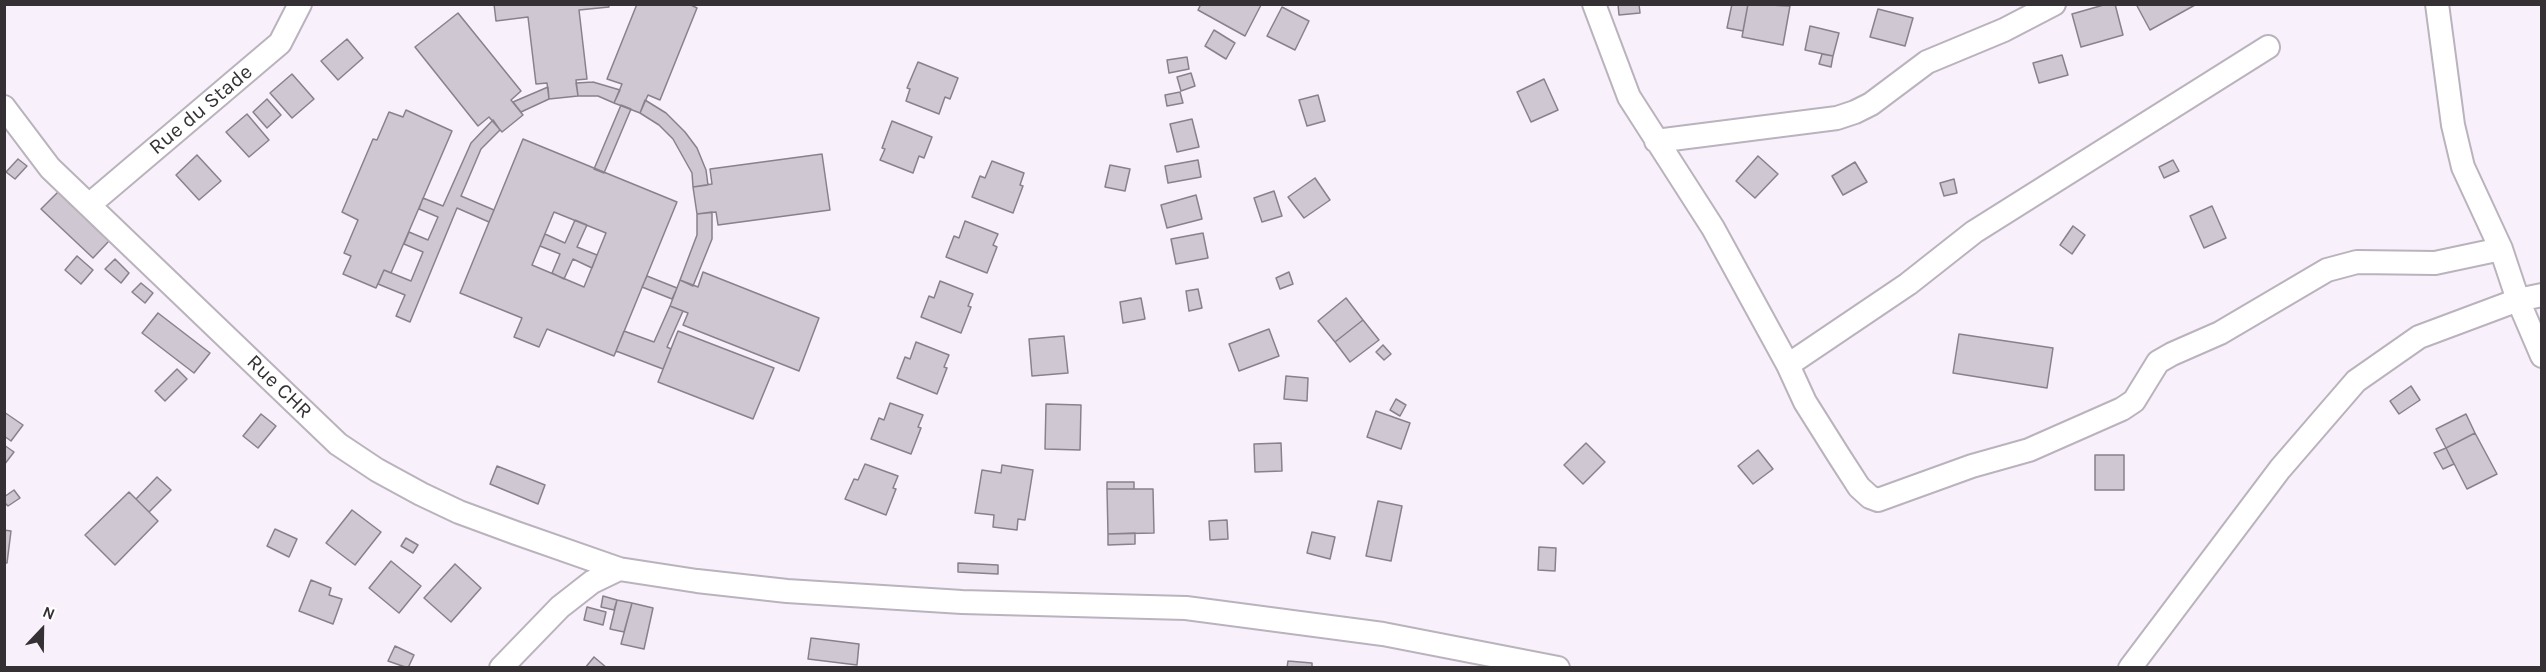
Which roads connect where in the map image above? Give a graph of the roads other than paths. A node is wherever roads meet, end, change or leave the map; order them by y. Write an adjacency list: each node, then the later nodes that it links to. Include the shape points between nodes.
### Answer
1 (300, 4): 8 (street, Rue du Stade, via 280,43)
2 (1594, 4): 7 (street, via 1629,97)
3 (2054, 4): 7 (street, via 1927,62 1855,112 1837,118)
4 (2438, 4): 9 (street, via 2453,125 2463,166)
5 (2268, 47): 13 (street, via 1974,232 1908,284)
6 (4, 107): 8 (street, Rue CHR, via 50,168)
7 (1656, 141): 13 (street, via 1713,228)
8 (89, 205): 14 (street, Rue CHR, via 338,444 386,475 459,512)
9 (2501, 249): 11 (street); 13 (street, via 2435,263 2357,262 2327,270 2220,333 2158,362 2134,401 2122,409 2030,450 1972,466 1886,499 1870,497 1858,487 1805,402)
10 (2541, 295): 11 (street)
11 (2518, 300): 12 (street); 17 (street, via 2419,337 2356,381 2280,469)
12 (2541, 356)
13 (1788, 365)
14 (619, 569): 15 (street, via 592,582 560,607); 16 (street, Rue CHR, via 787,591 1217,611 1383,634)
15 (501, 668)
16 (1558, 668)
17 (2130, 668)

